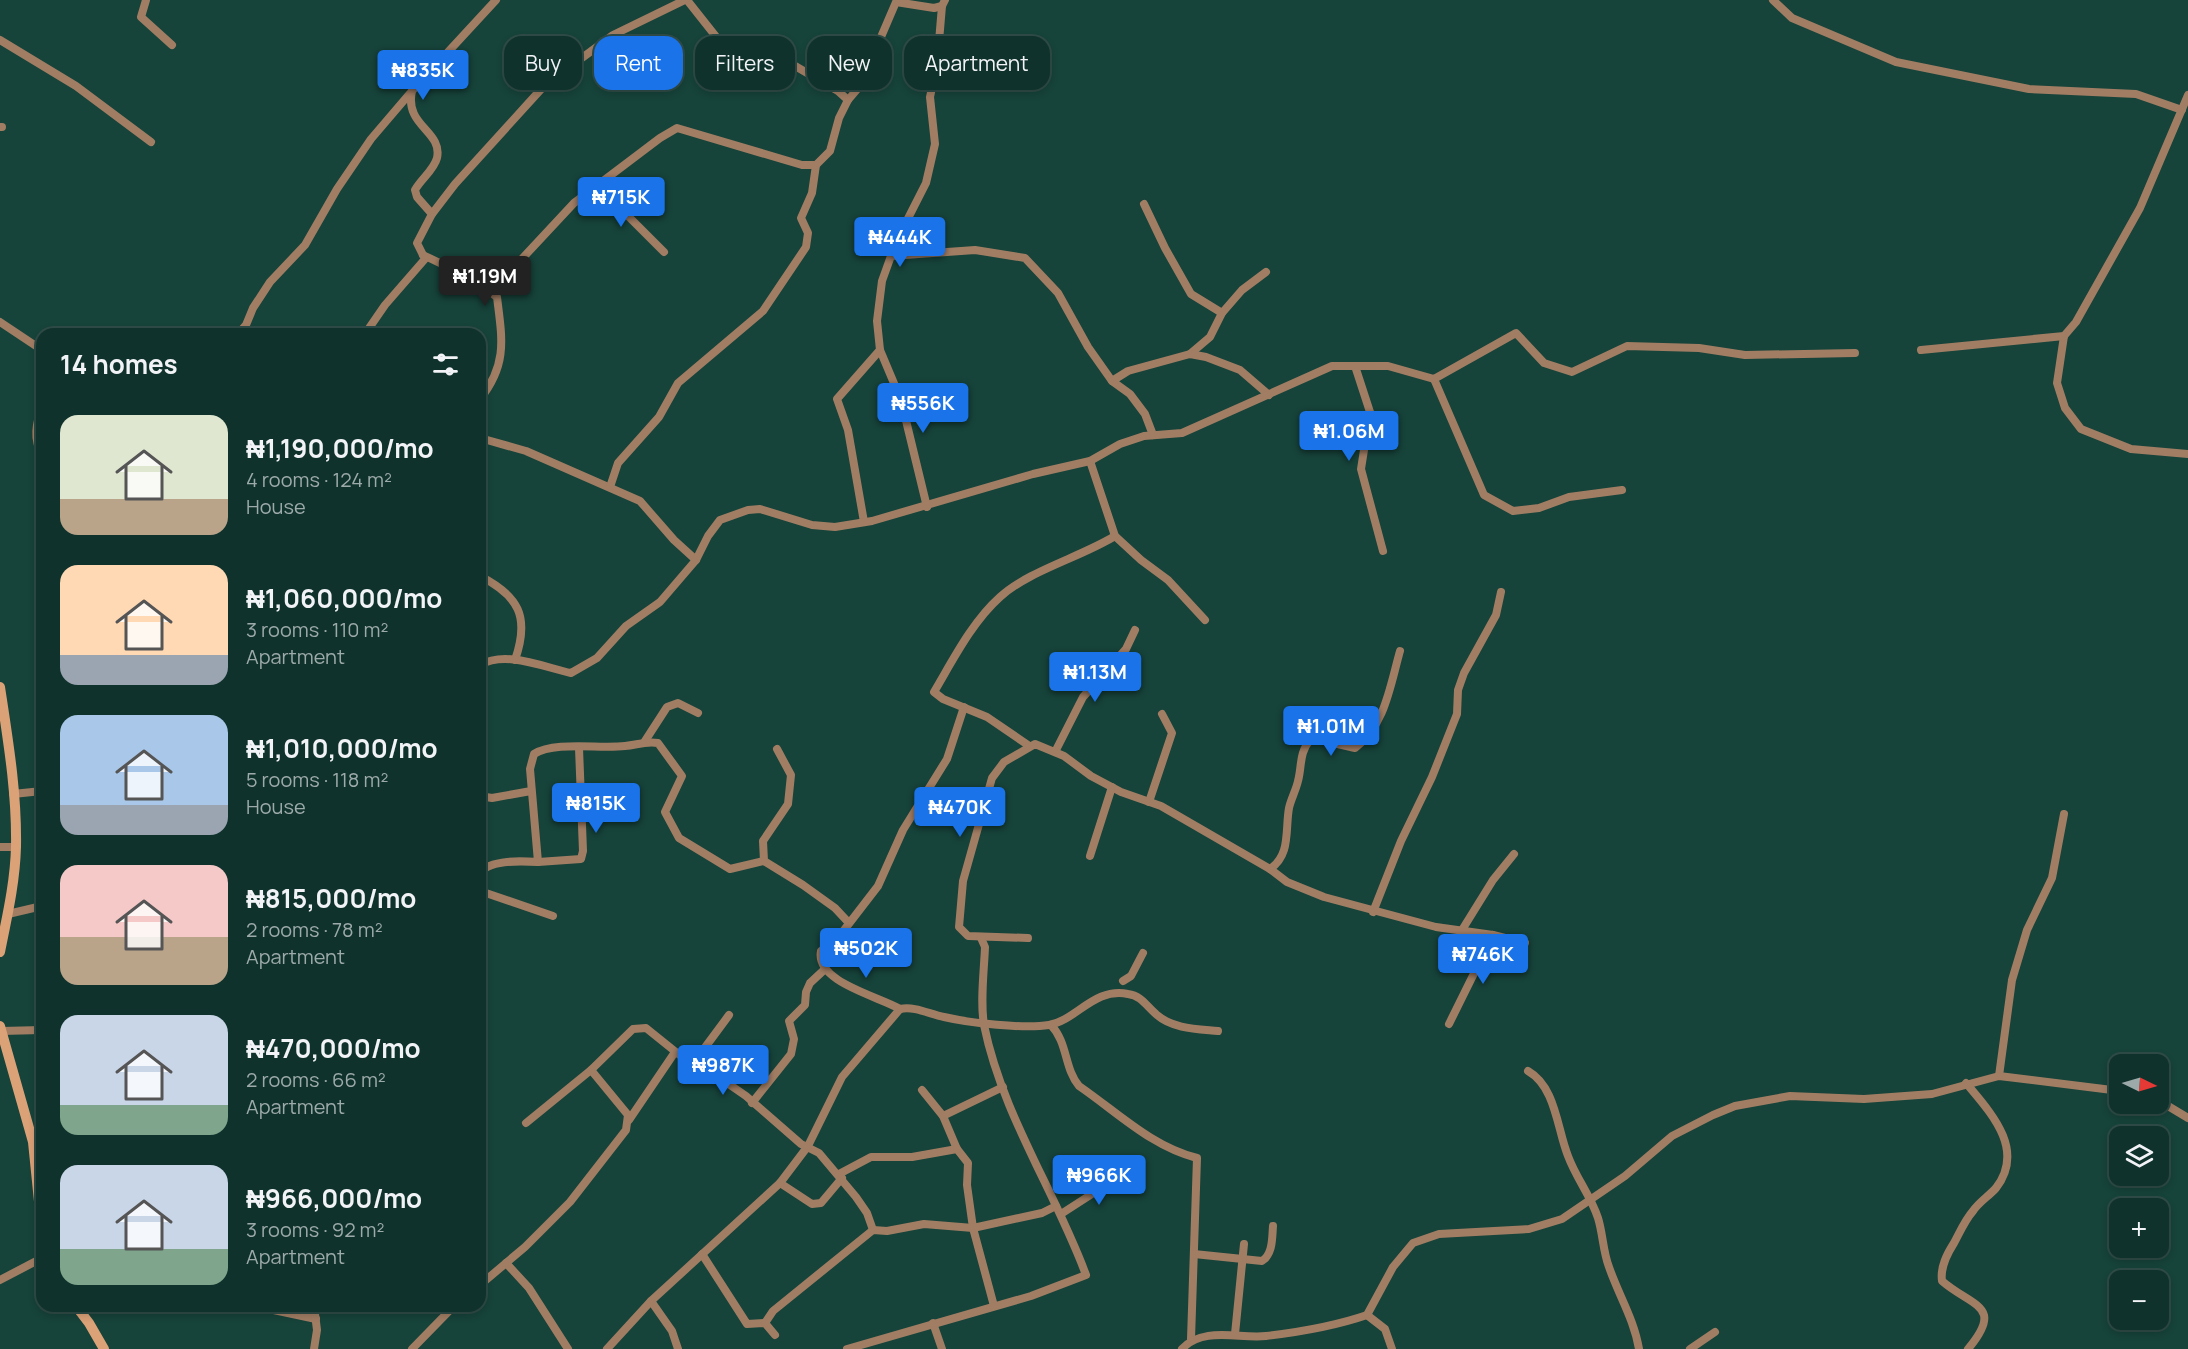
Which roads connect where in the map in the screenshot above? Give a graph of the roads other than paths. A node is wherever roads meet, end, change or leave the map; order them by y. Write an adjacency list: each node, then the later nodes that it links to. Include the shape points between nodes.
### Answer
1 (146, 0): 7 (street, via 141,17)
2 (496, 0): 8 (street)
3 (686, 0): 10 (street, via 725,48 790,63); 16 (street, via 613,35 544,86)
4 (1773, 0): 11 (street, via 1792,18 1896,62 2029,89 2136,94)
5 (944, 3): 10 (street, via 934,8 896,2 860,87); 19 (street, via 930,97 935,144 926,183)
6 (0, 40): 12 (street, via 76,86)
7 (172, 45)
8 (412, 91): 16 (street, via 413,116 437,150 435,163 415,190); 24 (street, via 371,139 305,245 270,282)
9 (2188, 95): 11 (street)
10 (848, 100): 13 (street, via 830,151)
11 (2182, 110): 26 (street, via 2140,208 2076,322)
12 (151, 142)
13 (816, 165): 14 (street, via 802,165 677,128); 41 (street, via 813,193 801,218 808,233 806,247 763,311 678,383 659,417 618,463)
14 (597, 185): 17 (street); 21 (street, via 574,203)
15 (1144, 204): 22 (street, via 1191,294)
16 (432, 214): 18 (street, via 417,243)
17 (664, 252)
18 (423, 255): 21 (street); 25 (street, via 422,264 384,305)
19 (891, 256): 28 (street, via 882,281 877,321); 34 (street, via 975,250 1025,258 1058,293)
20 (1266, 272): 22 (street, via 1242,290)
21 (491, 292): 35 (street, via 497,297 503,342 500,362)
22 (1222, 313): 31 (street, via 1210,337)
23 (0, 322): 27 (street)
24 (243, 328)
25 (369, 328)
26 (2064, 336): 29 (street); 39 (street, via 2056,383 2065,408 2081,429 2131,449)
27 (36, 346)
28 (880, 350): 43 (street, via 901,400); 44 (street, via 837,399 848,430)
29 (1921, 350)
30 (1855, 353): 33 (street, via 1744,355 1699,348 1627,346 1572,372 1544,363 1516,333)
31 (1190, 354): 34 (street, via 1128,371); 36 (street, via 1240,370)
32 (1355, 366): 33 (street, via 1388,366); 36 (street, via 1332,366); 46 (street, via 1370,412 1361,469)
33 (1434, 379): 42 (street, via 1484,495 1514,511)
34 (1112, 381): 37 (street, via 1130,394)
35 (486, 388)
36 (1269, 395): 37 (street, via 1182,434)
37 (1154, 435): 40 (street, via 1120,444)
38 (486, 440): 41 (street, via 526,451)
39 (2188, 454)
40 (1090, 461): 43 (street); 45 (street)
41 (610, 487): 47 (street, via 640,501)
42 (1622, 490)
43 (927, 507): 44 (street)
44 (864, 522): 47 (street, via 835,527 812,525 760,509 748,510 720,520)
45 (1114, 536): 50 (street, via 1168,580); 56 (street, via 1000,596 967,638 934,692)
46 (1383, 550)
47 (696, 560): 53 (street, via 660,602 626,626 580,670 571,673)
48 (486, 579): 53 (street, via 502,588 523,620)
49 (1501, 592): 82 (street, via 1496,615 1464,673 1456,714 1432,777)
50 (1205, 620)
51 (1135, 630): 64 (street, via 1125,649 1083,697)
52 (1400, 651): 79 (street, via 1379,719 1369,738 1355,748 1316,739 1305,745 1289,808 1283,855)
53 (515, 660): 54 (street)
54 (486, 663)
55 (0, 687): 61 (street)
56 (964, 707): 60 (street, via 987,717); 85 (street, via 947,759 903,830 878,886)
57 (698, 713): 59 (street, via 678,703 667,707)
58 (1162, 714): 70 (street, via 1172,733)
59 (645, 741): 62 (street); 76 (street, via 658,743 682,776 665,812 680,837 730,869)
60 (1028, 745): 64 (street); 88 (street, via 1004,762 992,778 963,881 959,927 968,936)
61 (4, 747): 68 (street)
62 (579, 748): 66 (street, via 552,748 534,754); 77 (street, via 584,851 581,858)
63 (777, 749): 76 (street, via 791,775 788,804 763,841)
64 (1056, 752): 65 (street)
65 (1112, 787): 70 (street); 75 (street)
66 (531, 791): 69 (street); 77 (street)
67 (36, 792): 68 (street)
68 (14, 794): 73 (street)
69 (486, 797)
70 (1149, 802): 79 (street)
71 (2064, 814): 110 (street, via 2052,878 2027,930 2012,980)
72 (0, 847): 73 (street)
73 (16, 847): 83 (street)
74 (1514, 854): 86 (street)
75 (1090, 856)
76 (764, 861): 85 (street, via 835,908)
77 (538, 862): 78 (street, via 512,860)
78 (486, 868)
79 (1270, 869): 82 (street, via 1287,882)
80 (486, 893): 84 (street)
81 (36, 907): 83 (street)
82 (1373, 912): 86 (street)
83 (8, 914): 91 (street)
84 (553, 916)
85 (849, 923): 93 (street, via 820,951)
86 (1462, 930): 87 (street)
87 (1493, 935): 90 (street); 100 (street)
88 (981, 938): 89 (street); 99 (street, via 985,947)
89 (1028, 938)
90 (1526, 943)
91 (0, 952)
92 (1143, 953): 94 (street, via 1131,976)
93 (824, 970): 97 (street, via 842,983); 115 (street, via 810,983 805,1005 789,1022 794,1039 791,1054)
94 (1123, 981): 95 (street); 96 (street)
95 (1126, 993): 96 (street); 104 (street, via 1140,997 1157,1016 1170,1023)
96 (1112, 995): 101 (street, via 1088,1002)
97 (900, 1009): 99 (street, via 914,1008 946,1018); 121 (street, via 842,1077)
98 (729, 1015): 107 (street)
99 (984, 1023): 101 (street); 112 (street)
100 (1449, 1024)
101 (1051, 1025): 135 (street, via 1065,1046 1072,1078 1079,1086 1159,1142 1197,1158)
102 (1, 1029): 103 (street); 106 (street)
103 (36, 1030)
104 (1218, 1031)
105 (675, 1052): 107 (street); 108 (street, via 653,1032 640,1027 625,1035); 119 (street)
106 (6, 1065): 123 (street, via 33,1142)
107 (692, 1065): 115 (street, via 720,1078)
108 (591, 1070): 119 (street, via 622,1104); 120 (street)
109 (1528, 1071): 127 (street, via 1535,1075 1550,1101 1567,1154 1583,1189)
110 (2000, 1076): 111 (street); 113 (street)
111 (1966, 1083): 127 (street, via 1922,1095 1864,1099 1790,1096 1735,1106 1672,1136); 167 (street, via 2005,1135 2007,1164 1997,1187 1973,1210 1941,1273 1942,1281 1985,1312 1979,1338)
112 (1003, 1087): 117 (street); 128 (street)
113 (2109, 1089)
114 (922, 1090): 117 (street)
115 (752, 1103): 121 (street)
116 (2169, 1107): 118 (street)
117 (943, 1116): 122 (street)
118 (2188, 1118)
119 (629, 1120): 138 (street, via 626,1130 570,1202)
120 (526, 1123)
121 (808, 1146): 125 (street); 126 (street)
122 (957, 1149): 125 (street, via 912,1157 871,1157); 131 (street, via 968,1163)
123 (36, 1172)
124 (1114, 1172): 129 (street, via 1095,1192)
125 (840, 1176): 126 (street, via 821,1203 812,1204); 132 (street, via 867,1213)
126 (780, 1183): 134 (street)
127 (1592, 1199): 147 (street, via 1562,1219 1529,1229 1439,1234 1413,1243 1393,1267); 165 (street, via 1608,1267 1635,1328)
128 (1056, 1206): 129 (street); 131 (street, via 1032,1216)
129 (1061, 1214): 142 (street, via 1086,1275)
130 (1273, 1226): 136 (street, via 1267,1258 1262,1261)
131 (973, 1228): 132 (street, via 924,1224 904,1230); 142 (street)
132 (873, 1230): 149 (street, via 773,1311)
133 (1244, 1244): 136 (street)
134 (702, 1254): 141 (street); 149 (street, via 747,1324)
135 (1194, 1254): 136 (street); 154 (street)
136 (1243, 1257): 152 (street)
137 (36, 1261): 139 (street)
138 (506, 1263): 140 (street); 158 (street, via 529,1288)
139 (0, 1280)
140 (486, 1280)
141 (651, 1300): 159 (street); 160 (street, via 672,1331)
142 (994, 1306): 150 (street)
143 (81, 1312): 155 (street)
144 (283, 1312): 148 (street)
145 (315, 1312): 148 (street)
146 (448, 1312): 157 (street)
147 (1367, 1315): 152 (street, via 1263,1337); 164 (street, via 1385,1329)
148 (316, 1319): 156 (street)
149 (765, 1323): 153 (street)
150 (933, 1323): 161 (street); 162 (street)
151 (1715, 1332): 166 (street)
152 (1234, 1334): 154 (street)
153 (775, 1335)
154 (1191, 1340): 163 (street)
155 (104, 1349)
156 (314, 1349)
157 (412, 1349)
158 (568, 1349)
159 (607, 1349)
160 (678, 1349)
161 (847, 1349)
162 (942, 1349)
163 (1182, 1349)
164 (1392, 1349)
165 (1639, 1349)
166 (1690, 1349)
167 (1968, 1349)

